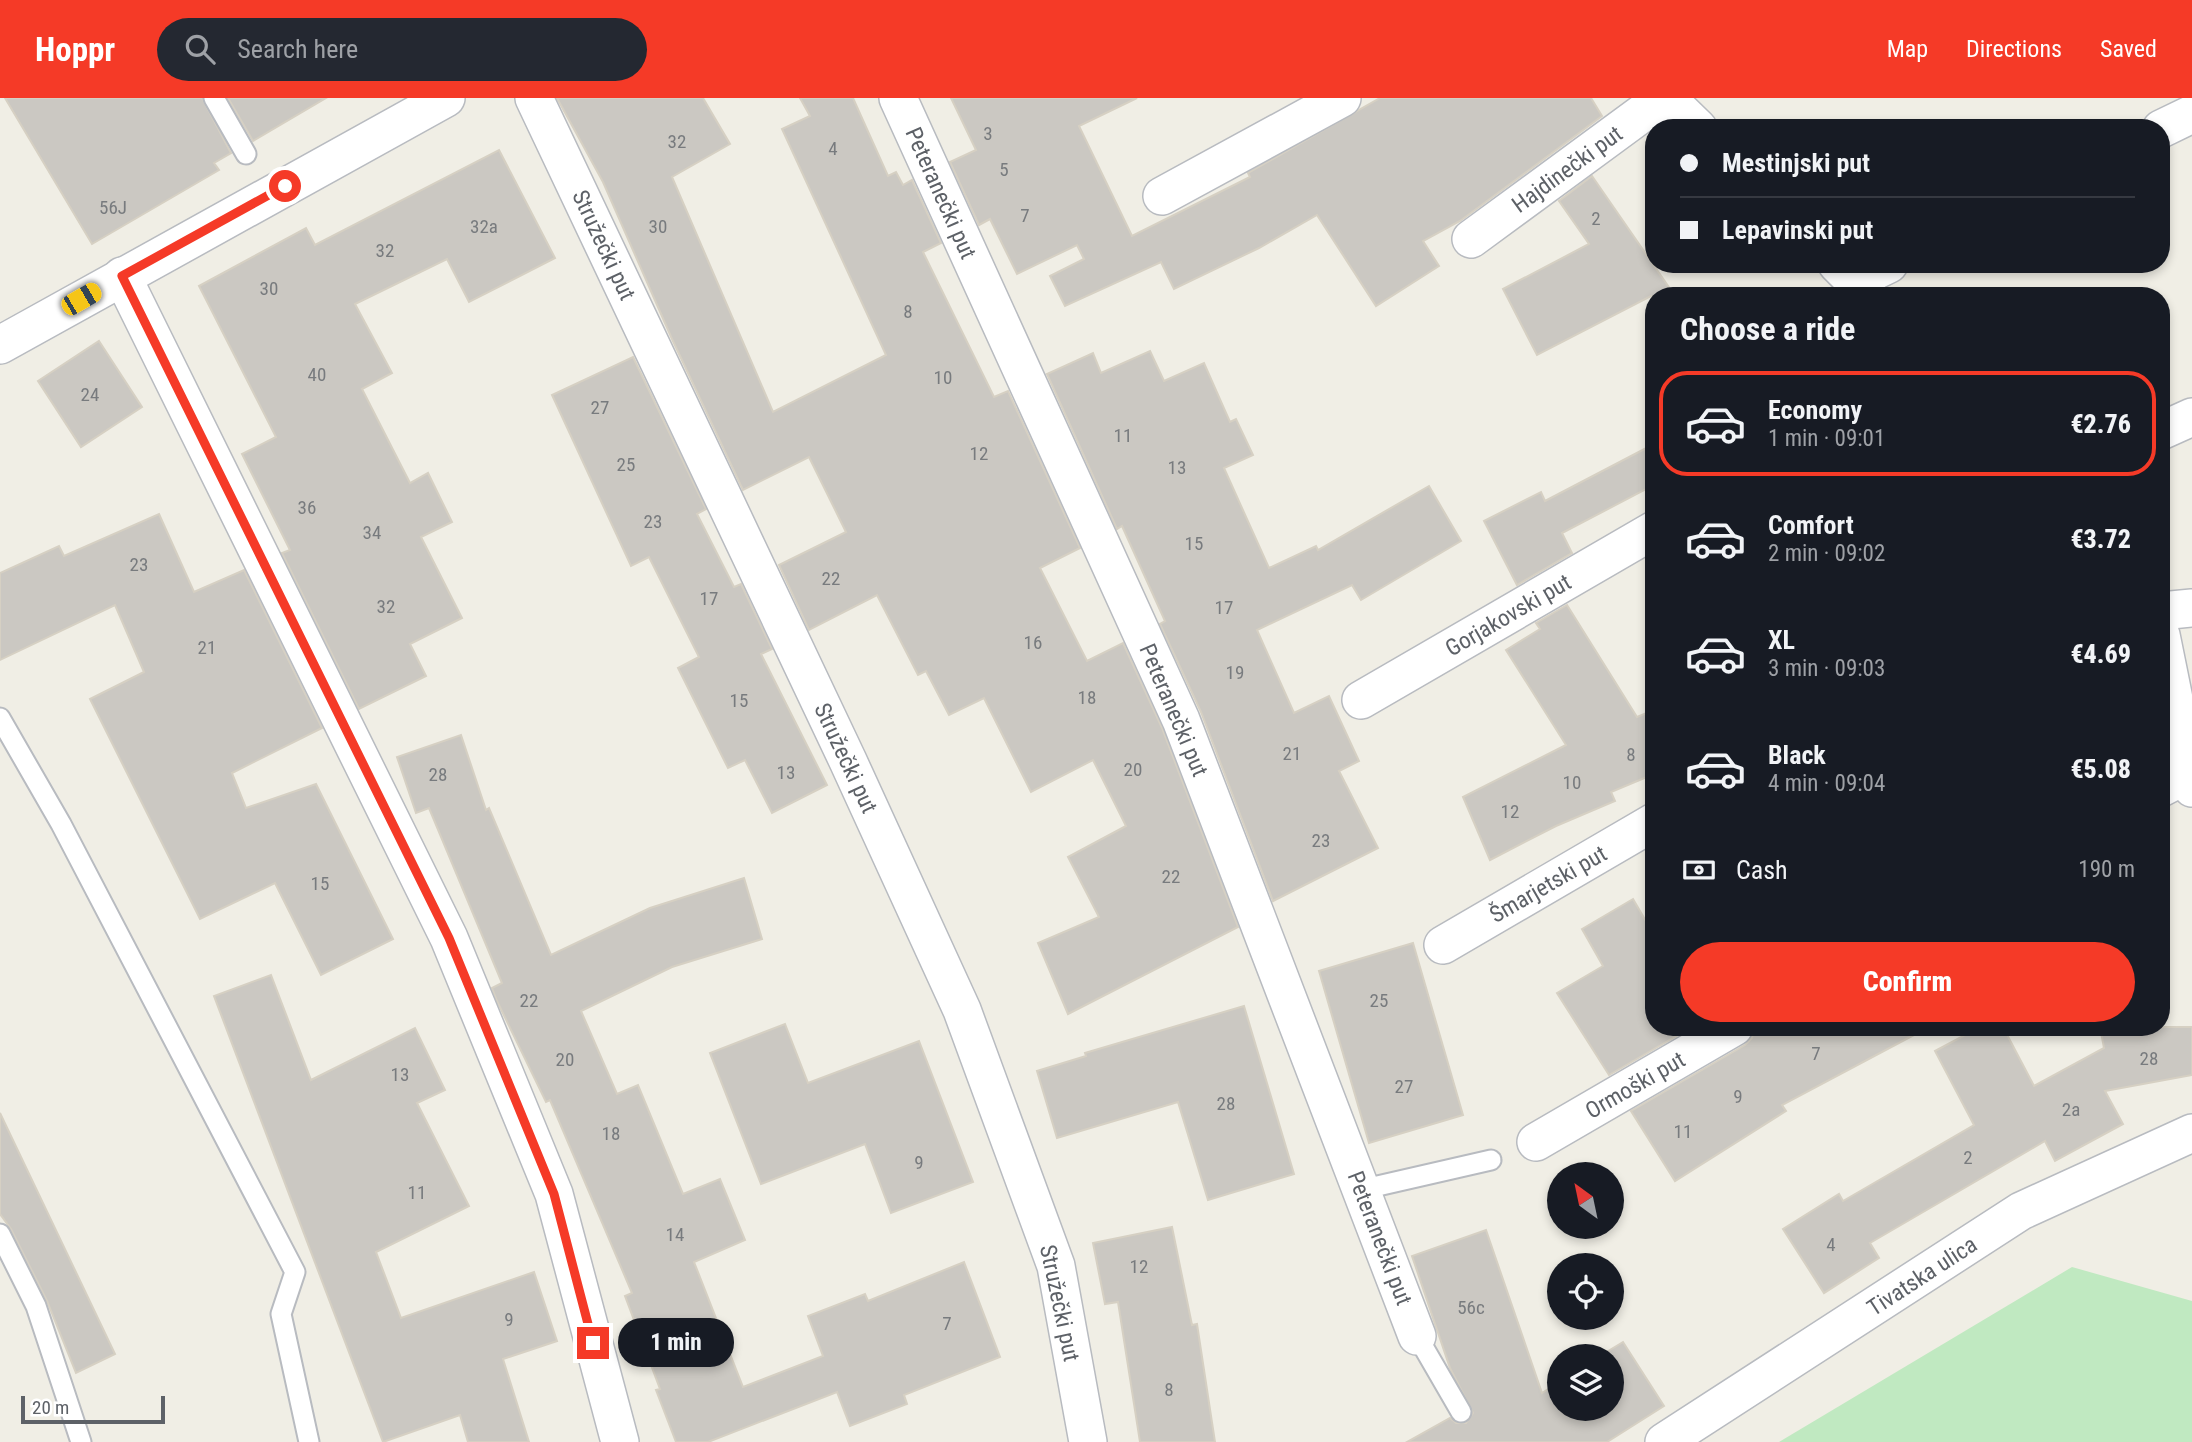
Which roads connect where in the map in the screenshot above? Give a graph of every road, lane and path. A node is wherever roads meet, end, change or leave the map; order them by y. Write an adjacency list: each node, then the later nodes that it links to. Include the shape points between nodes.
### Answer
1 (214, 98): 10 (lane)
2 (534, 98): 37 (street, Stružečki put, via 962,1010 1056,1266)
3 (898, 98): 30 (street, Peteranečki put, via 1181,720)
4 (1342, 98): 11 (street)
5 (1665, 98): 8 (street); 12 (street, Hajdinečki put)
6 (430, 102): 13 (street)
7 (2192, 114): 9 (street)
8 (1688, 119)
9 (2170, 125)
10 (246, 154)
11 (1162, 195)
12 (1471, 239)
13 (122, 276): 14 (street); 36 (street, via 449,938 554,1194)
14 (0, 345)
15 (2192, 416): 16 (street)
16 (2170, 427)
17 (1645, 535): 20 (street, Gorjakovski put)
18 (2192, 608): 19 (street)
19 (2170, 610)
20 (1361, 700)
21 (2170, 702): 23 (street)
22 (0, 719): 35 (lane, via 61,824 295,1272 281,1314)
23 (2181, 783)
24 (1645, 827): 25 (street, Šmarjetski put)
25 (1443, 945)
26 (1719, 1036): 28 (street, Ormoški put)
27 (2192, 1133): 38 (street, Tivatska ulica, via 2021,1211)
28 (1536, 1142)
29 (1490, 1160): 30 (lane)
30 (1360, 1190): 32 (street, Peteranečki put)
31 (0, 1234): 34 (lane, via 36,1306)
32 (1418, 1336): 33 (lane)
33 (1461, 1412)
34 (81, 1442)
35 (309, 1442)
36 (620, 1442)
37 (1088, 1442)
38 (1664, 1442)

